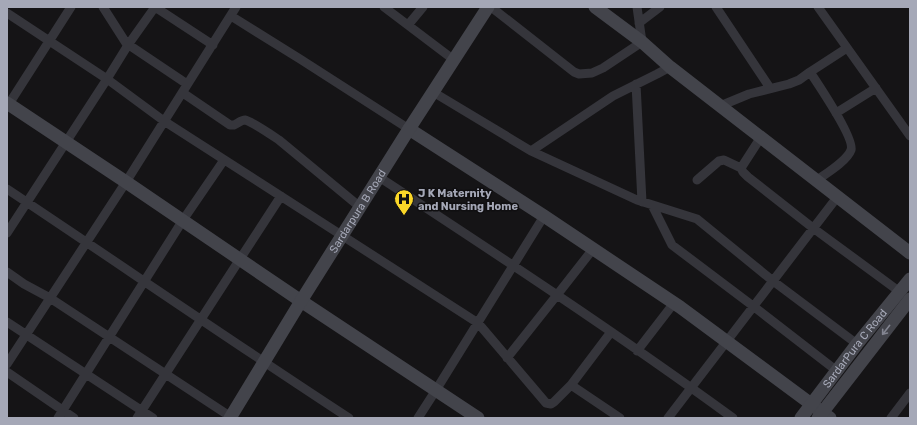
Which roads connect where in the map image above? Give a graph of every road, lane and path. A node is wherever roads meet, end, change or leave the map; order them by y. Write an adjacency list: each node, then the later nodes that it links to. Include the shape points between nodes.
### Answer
1 (71, 7): 16 (street)
2 (103, 7): 18 (street)
3 (384, 7): 15 (street)
4 (423, 7): 15 (street)
5 (488, 7): 21 (street, Sardarpura B Road)
6 (491, 7): 17 (street, via 578,74 592,73 603,68)
7 (595, 7): 17 (street)
8 (637, 7): 14 (street)
9 (660, 7): 14 (street)
10 (716, 7): 26 (street)
11 (818, 7): 20 (street)
12 (233, 10): 19 (street); 34 (street, via 300,59)
13 (7, 13): 16 (street)
14 (639, 23): 17 (street)
15 (408, 25): 21 (street)
16 (49, 41): 24 (street); 30 (street)
17 (642, 42): 22 (street)
18 (128, 45): 19 (street, via 154,7); 24 (street); 28 (street)
19 (213, 45): 28 (street)
20 (848, 48): 23 (street); 27 (street)
21 (454, 60): 29 (street, Sardarpura B Road)
22 (670, 67): 25 (street); 31 (street)
23 (810, 72): 26 (street, via 800,80); 32 (street)
24 (107, 79): 33 (street); 37 (street)
25 (636, 84): 38 (street, via 613,96); 48 (street)
26 (770, 88): 31 (street)
27 (876, 88): 32 (street); 35 (street)
28 (185, 89): 33 (street); 51 (street, via 230,125 234,126 246,120 279,140)
29 (433, 92): 34 (street, Sardarpura B Road); 38 (street)
30 (8, 105): 37 (street)
31 (720, 106): 36 (street)
32 (836, 113): 43 (street, via 852,145 851,150 843,160)
33 (164, 121): 39 (street); 44 (street)
34 (409, 129): 41 (street, Sardarpura B Road); 52 (street)
35 (910, 136)
36 (761, 138): 40 (street); 43 (street)
37 (66, 142): 44 (street); 49 (street)
38 (531, 151): 48 (street)
39 (224, 160): 46 (street); 53 (street)
40 (741, 168): 42 (street, via 724,160 719,161); 54 (street, via 748,177)
41 (379, 177): 51 (street, Sardarpura B Road); 61 (street)
42 (697, 180)
43 (817, 180): 47 (street)
44 (126, 182): 53 (street); 57 (street)
45 (7, 189): 49 (street)
46 (281, 196): 56 (street); 60 (street)
47 (838, 196): 54 (street); 59 (street)
48 (642, 202): 50 (street)
49 (27, 203): 55 (street); 57 (street)
50 (652, 205): 65 (street, via 697,220); 71 (street, via 672,245)
51 (360, 207): 56 (street, Sardarpura B Road)
52 (544, 216): 58 (street); 61 (street)
53 (182, 220): 60 (street); 64 (street)
54 (813, 228): 65 (street); 67 (street)
55 (7, 233)
56 (342, 236): 69 (street, Sardarpura B Road); 74 (street)
57 (87, 242): 64 (street); 68 (street)
58 (593, 249): 66 (street); 70 (street)
59 (910, 253)
60 (240, 259): 69 (street); 72 (street)
61 (514, 265): 66 (street); 74 (street)
62 (7, 272): 68 (street)
63 (910, 279): 67 (street, SardarPura C Road)
64 (144, 281): 72 (street); 77 (street)
65 (773, 282): 71 (street); 79 (street)
66 (557, 295): 75 (street); 81 (street)
67 (905, 295): 79 (street, SardarPura C Road); 95 (street, SardarPura C Road, one-way to 95)
68 (50, 298): 76 (street); 77 (street)
69 (301, 301): 82 (street, Sardarpura B Road); 90 (street)
70 (674, 303): 78 (street); 80 (street)
71 (753, 306): 78 (street); 84 (street)
72 (201, 319): 82 (street); 87 (street)
73 (7, 322): 76 (street)
74 (478, 323): 81 (street); 90 (street)
75 (611, 332): 80 (street); 88 (street)
76 (26, 335): 83 (street); 86 (street)
77 (109, 338): 86 (street); 87 (street)
78 (727, 341): 89 (street); 92 (street)
79 (857, 344): 84 (street, SardarPura C Road)
80 (637, 350): 89 (street)
81 (507, 358): 88 (street, via 548,404 554,402)
82 (264, 362): 98 (street, Sardarpura B Road); 99 (street)
83 (7, 364)
84 (837, 371): 92 (street, SardarPura C Road)
85 (7, 372): 93 (street)
86 (86, 374): 93 (street); 94 (street)
87 (165, 375): 94 (street); 98 (street)
88 (571, 385): 102 (street)
89 (691, 388): 103 (street); 104 (street)
90 (436, 390): 100 (street); 101 (street)
91 (910, 393): 106 (street)
92 (812, 404): 95 (street); 105 (street, SardarPura C Road)
93 (61, 414): 96 (street)
94 (139, 414): 97 (street)
95 (824, 416)
96 (74, 418)
97 (153, 418)
98 (230, 418)
99 (348, 418)
100 (418, 418)
101 (478, 418)
102 (620, 418)
103 (668, 418)
104 (733, 418)
105 (800, 418)
106 (891, 418)

